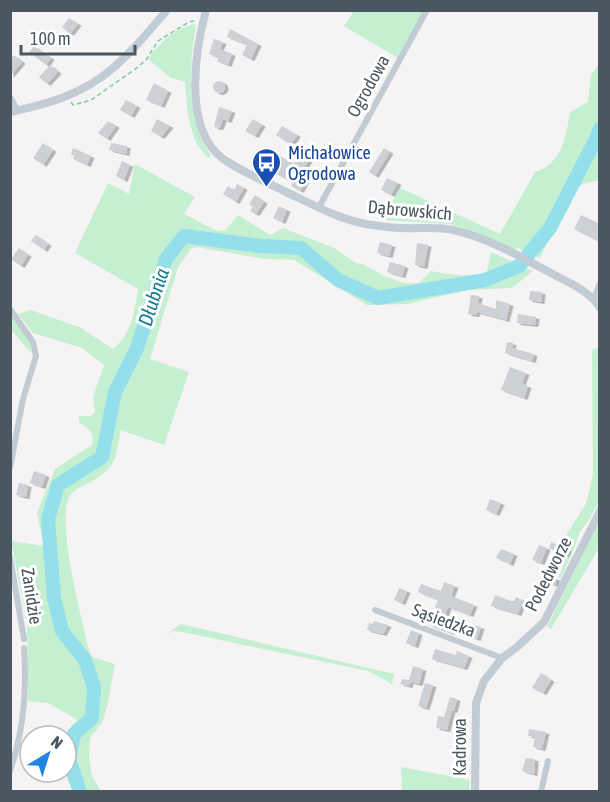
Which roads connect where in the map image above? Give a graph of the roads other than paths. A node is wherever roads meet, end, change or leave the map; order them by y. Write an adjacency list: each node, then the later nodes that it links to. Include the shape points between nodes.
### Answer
1 (167, 10): 5 (street, via 118,65 94,84 66,98)
2 (206, 10): 6 (street, Dąbrowskich, via 198,50 196,108 211,146 222,158 250,174)
3 (427, 10): 6 (street, Ogrodowa)
4 (10, 97): 5 (street)
5 (14, 111)
6 (319, 207): 8 (street, Dąbrowskich, via 345,220 402,228 439,227 472,235)
7 (600, 283): 8 (street)
8 (594, 298): 9 (street, Dąbrowskich)
9 (600, 308)
10 (10, 309): 11 (street, via 33,342 36,356)
11 (10, 468)
12 (600, 511): 17 (street, Podedworze, via 544,622)
13 (10, 557): 15 (street, Zanidzie)
14 (375, 610): 17 (street, Sąsiedzka)
15 (24, 639)
16 (24, 648): 20 (street, Zanidzie, via 23,708)
17 (502, 658): 18 (street, Podedworze, via 484,681)
18 (476, 703): 21 (street, Kadrowa)
19 (548, 760): 22 (street)
20 (10, 771)
21 (475, 792)
22 (541, 792)

